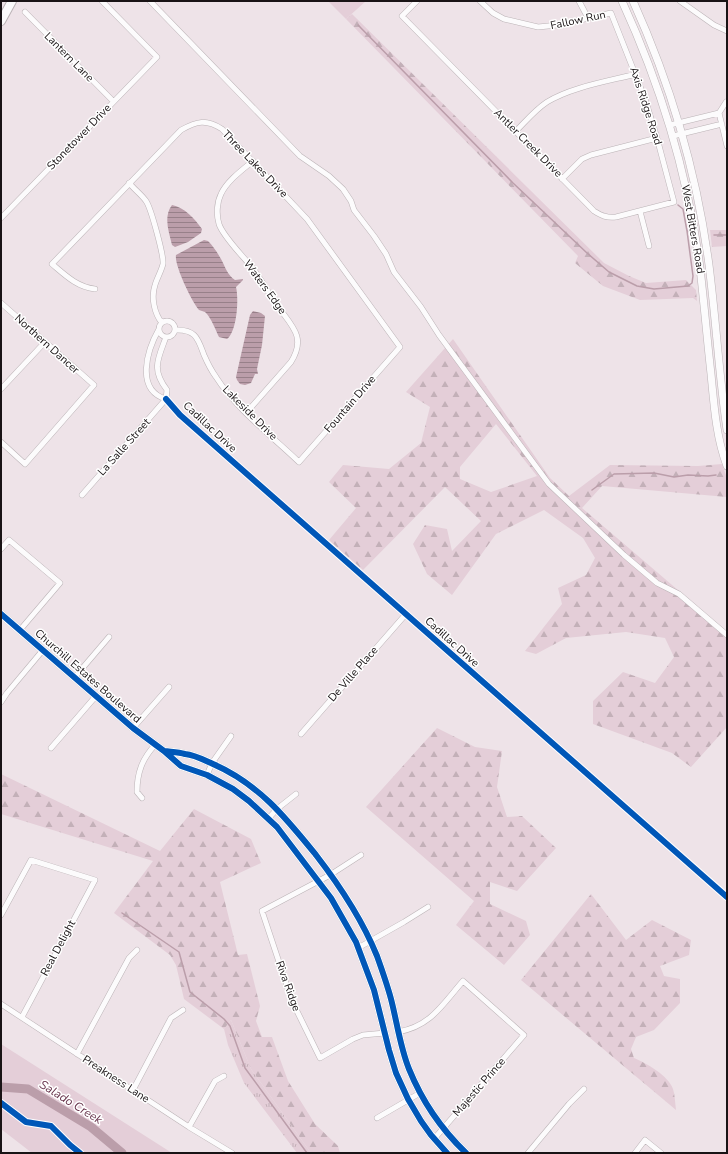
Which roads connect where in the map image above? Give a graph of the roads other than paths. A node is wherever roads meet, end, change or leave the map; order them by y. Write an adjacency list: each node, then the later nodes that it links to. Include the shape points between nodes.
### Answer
1 (12, 1): 13 (main road)
2 (102, 1): 16 (street, Stonetower Drive, via 157,57)
3 (150, 1): 62 (street, via 300,156 343,189 354,210 386,254 394,272 549,484 657,583 679,594)
4 (417, 1): 24 (street, Antler Creek Drive, via 402,16)
5 (480, 1): 12 (street, Fallow Run, via 504,19 538,27 550,27)
6 (579, 1): 12 (street)
7 (622, 1): 22 (main road, West Bitters Road, via 649,62)
8 (633, 1): 20 (main road, West Bitters Road, via 656,56)
9 (680, 1): 14 (street)
10 (25, 12): 16 (street, Lantern Lane)
11 (611, 13): 12 (street, Fallow Run); 15 (street, Axis Ridge Road)
12 (588, 18)
13 (1, 21)
14 (727, 31)
15 (636, 74): 24 (street, via 556,97 540,107); 27 (street, Axis Ridge Road)
16 (114, 101): 34 (street, Stonetower Drive)
17 (726, 102): 18 (street)
18 (718, 112): 19 (street); 21 (street)
19 (701, 118): 20 (street); 23 (street)
20 (679, 123): 22 (street); 25 (main road, West Bitters Road)
21 (722, 124): 23 (street); 28 (street)
22 (670, 125): 26 (main road, West Bitters Road)
23 (704, 128): 25 (street)
24 (516, 131): 30 (street, Antler Creek Drive)
25 (683, 134): 26 (street); 36 (main road, West Bitters Road, via 697,192)
26 (673, 136): 37 (main road, West Bitters Road, via 688,197)
27 (658, 138): 30 (street, via 591,155 582,159); 32 (street, Axis Ridge Road)
28 (727, 144)
29 (253, 161): 31 (street, Three Lakes Drive, via 222,129 214,124 199,122 181,130); 45 (street, Three Lakes Drive, via 308,219); 52 (street, Waters Edge, via 221,193 218,223 296,331 298,347 291,362)
30 (562, 179): 33 (street, Antler Creek Drive, via 602,216 609,218)
31 (129, 183): 38 (street, Three Lakes Drive, via 52,264 76,283 85,288); 40 (street, via 146,201 162,253 163,262 155,284 154,301 156,313)
32 (674, 202): 33 (street, Antler Creek Drive)
33 (640, 211): 35 (street)
34 (1, 218)
35 (648, 246)
36 (709, 265): 37 (main road); 53 (main road, West Bitters Road)
37 (700, 266): 55 (main road, West Bitters Road, via 713,401)
38 (95, 289)
39 (1, 303): 44 (street, Northern Dancer)
40 (162, 323): 41 (street); 42 (street, via 171,322)
41 (159, 329): 43 (street); 46 (street)
42 (175, 330): 43 (street, via 173,335); 52 (street, Lakeside Drive, via 184,330 195,335 215,376)
43 (166, 337): 47 (street)
44 (45, 342): 50 (street); 54 (street, Northern Dancer, via 94,385 25,464)
45 (400, 347): 56 (street, Fountain Drive)
46 (149, 354): 47 (street); 49 (street, via 145,375)
47 (158, 357): 48 (street)
48 (159, 379): 49 (street); 51 (street, via 167,390)
49 (149, 384): 51 (street, via 158,397)
50 (1, 389)
51 (166, 399): 57 (street, La Salle Street); 60 (street, Cadillac Drive)
52 (246, 413): 56 (street, Lakeside Drive)
53 (727, 430)
54 (1, 442)
55 (726, 461)
56 (299, 462)
57 (82, 495)
58 (1, 549): 61 (street, via 9,540 60,583)
59 (1, 614): 61 (street, Churchill Estates Boulevard)
60 (406, 614): 70 (street, De Ville Place); 84 (street, Cadillac Drive)
61 (20, 630): 64 (street, Churchill Estates Boulevard)
62 (727, 635)
63 (109, 637): 65 (street)
64 (44, 650): 65 (street, Churchill Estates Boulevard); 68 (street)
65 (74, 678): 67 (street, Churchill Estates Boulevard)
66 (169, 687): 69 (street)
67 (96, 696): 69 (street, Churchill Estates Boulevard); 73 (street)
68 (1, 702)
69 (133, 728): 72 (street, Churchill Estates Boulevard)
70 (301, 734)
71 (231, 736): 75 (street)
72 (155, 746): 74 (street, Churchill Estates Boulevard); 78 (street, via 144,760 138,774 137,792)
73 (51, 748)
74 (164, 751): 75 (street, Churchill Estates Boulevard, via 186,754); 76 (street, Churchill Estates Boulevard, via 181,766)
75 (212, 763): 76 (street); 79 (street, Churchill Estates Boulevard, via 241,778)
76 (206, 775): 80 (street, Churchill Estates Boulevard, via 233,789)
77 (296, 794): 79 (street)
78 (142, 798)
79 (277, 809): 80 (street); 82 (street, Churchill Estates Boulevard, via 287,818)
80 (268, 819): 83 (street, Churchill Estates Boulevard)
81 (361, 855): 82 (street)
82 (330, 875): 83 (street); 87 (street, Churchill Estates Boulevard, via 361,922)
83 (318, 881): 88 (street, Churchill Estates Boulevard, via 342,916); 94 (street, Riva Ridge, via 262,911 292,1001 320,1058 363,1035)
84 (727, 897)
85 (428, 907): 87 (street)
86 (1, 915): 92 (street, Real Delight, via 31,860 95,880)
87 (370, 941): 88 (street); 93 (street, Churchill Estates Boulevard, via 387,986)
88 (358, 948): 94 (street, Churchill Estates Boulevard, via 374,990)
89 (137, 950): 95 (street, via 129,958)
90 (1, 1004): 92 (street, Preakness Lane)
91 (184, 1010): 98 (street, via 171,1018)
92 (22, 1017): 95 (street, Preakness Lane)
93 (398, 1032): 99 (street, Churchill Estates Boulevard, via 408,1068); 103 (street, Majestic Prince, via 413,1029 428,1020 463,981 524,1035)
94 (385, 1033): 100 (street, Churchill Estates Boulevard, via 396,1073)
95 (77, 1054): 98 (street, Preakness Lane)
96 (224, 1076): 102 (street, via 214,1082)
97 (584, 1089): 108 (street)
98 (133, 1090): 102 (street, Preakness Lane)
99 (420, 1093): 100 (street); 103 (street, Churchill Estates Boulevard)
100 (408, 1099): 101 (street); 104 (street, Churchill Estates Boulevard)
101 (377, 1118)
102 (189, 1127): 105 (street, Preakness Lane)
103 (443, 1128): 104 (street, Majestic Prince); 107 (street, Churchill Estates Boulevard)
104 (434, 1139): 106 (street, Churchill Estates Boulevard)
105 (232, 1153)
106 (447, 1153)
107 (466, 1153)
108 (528, 1153)
109 (635, 1153): 110 (street, via 645,1140)
110 (661, 1153)

